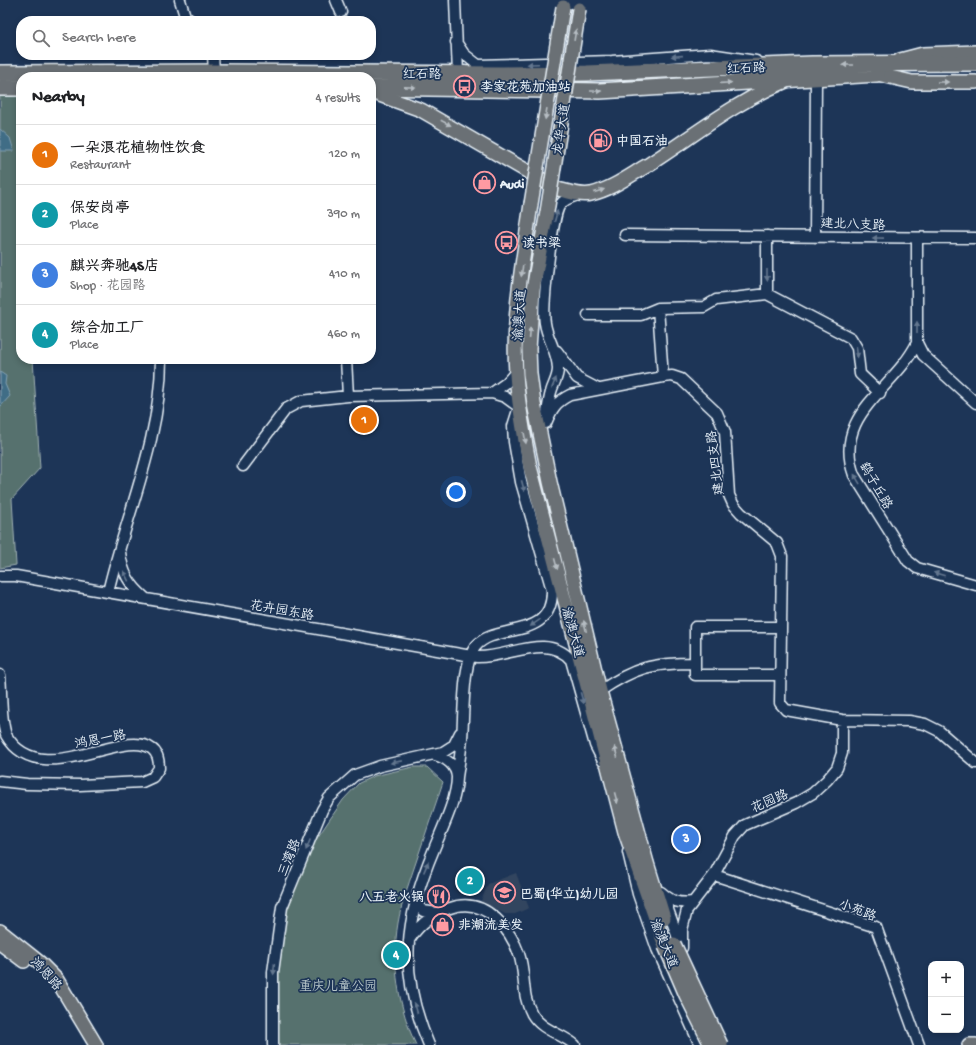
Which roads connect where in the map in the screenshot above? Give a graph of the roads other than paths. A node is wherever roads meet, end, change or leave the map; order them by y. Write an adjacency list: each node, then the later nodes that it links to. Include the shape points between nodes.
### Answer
1 (180, 0): 7 (street)
2 (336, 0): 6 (street)
3 (455, 0): 8 (street)
4 (564, 3): 29 (main road, 龙华大道, one-way to 29, bridge)
5 (579, 4): 30 (main road, 龙华大道, one-way to 5, bridge)
6 (341, 12)
7 (185, 16)
8 (456, 42): 12 (street, via 464,54); 21 (street)
9 (976, 52): 14 (main road, via 923,54)
10 (213, 60): 15 (street)
11 (976, 63): 13 (highway)
12 (478, 65): 16 (street, one-way to 12, via 710,54); 21 (street)
13 (915, 68): 14 (highway, 红石路); 17 (highway)
14 (879, 69): 16 (highway, 红石路, one-way to 16); 22 (highway, 红石路); 23 (main road, one-way to 23, via 912,82)
15 (214, 72)
16 (788, 72): 21 (highway, 红石路); 22 (highway, 红石路); 24 (highway, 红石路, one-way to 16, via 600,91); 28 (main road, 红石路, one-way to 16, via 613,187)
17 (976, 72)
18 (0, 73): 19 (highway, 红石路)
19 (16, 73)
20 (376, 73): 21 (highway, 红石路)
21 (458, 74)
22 (816, 78): 33 (street, 建北八支路)
23 (976, 82)
24 (376, 86)
25 (0, 88): 26 (highway)
26 (16, 88)
27 (376, 94): 28 (main road, 红石路, one-way to 28, via 421,110 558,188)
28 (578, 195): 40 (street, one-way to 28, via 545,322 544,303 555,219 559,205 566,199)
29 (531, 204): 45 (main road, 渝澳大道, one-way to 45, via 519,288)
30 (546, 212): 54 (main road, 渝澳大道, one-way to 30, via 531,382 529,349 533,290)
31 (625, 235): 32 (street)
32 (766, 236): 33 (street); 36 (street, one-way to 36)
33 (815, 237): 34 (street, 建北八支路, one-way to 33)
34 (917, 238): 35 (street, 建北八支路); 39 (street, one-way to 34)
35 (976, 238)
36 (767, 294): 37 (street, via 716,300 704,307); 48 (street, one-way to 48, via 851,338 857,348 860,374)
37 (658, 308): 38 (street, via 641,315); 46 (street)
38 (588, 315)
39 (917, 343): 41 (street, via 923,355); 42 (street, 鹞子丘路)
40 (555, 348): 47 (street, via 577,378); 53 (street, one-way to 40, via 558,370)
41 (930, 361): 42 (street); 51 (street)
42 (906, 362): 48 (street, 鹞子丘路)
43 (161, 364): 56 (street, via 161,386 150,447)
44 (346, 364): 50 (street)
45 (516, 373): 49 (street); 52 (main road, 渝澳大道)
46 (663, 377): 47 (street, 建北四支路); 61 (street, 建北四支路, via 681,379 717,412 722,422 725,432 729,495 733,504 777,543 782,556)
47 (598, 389): 53 (street, 建北四支路, via 570,395 556,403)
48 (880, 392): 58 (street, 鹞子丘路, one-way to 48, via 917,568 908,561 854,475 848,447 852,432 859,415)
49 (492, 393): 50 (street); 52 (street, via 505,397)
50 (348, 396): 55 (street, via 301,401 286,409)
51 (976, 403)
52 (519, 407): 62 (street, one-way to 62, via 513,426 514,442 521,482 552,590 552,599 545,614 533,625 486,638 477,644); 72 (main road, 渝澳大道, one-way to 72, via 530,467)
53 (546, 422): 54 (street)
54 (547, 463): 66 (main road, 渝澳大道, one-way to 54)
55 (243, 466)
56 (120, 549): 59 (street); 60 (street, one-way to 56, via 135,590 127,578)
57 (0, 576): 59 (street, via 16,576)
58 (976, 585)
59 (108, 592): 60 (street)
60 (145, 598): 62 (street, 花卉园东路)
61 (781, 627): 63 (street, via 695,627); 65 (street, 建北四支路)
62 (471, 656): 68 (street, via 465,683); 72 (street, 花卉园东路, one-way to 72, via 493,657 536,647 556,648 564,652 571,660 595,745)
63 (695, 663): 65 (street, via 695,675); 66 (street, via 668,663 638,669 619,677)
64 (0, 675): 73 (street, 鸿恩一路, via 2,722 6,735 19,750 46,760 144,744 153,749 158,757 159,768 152,777 142,782 80,785)
65 (780, 675): 67 (street, 建北四支路, via 780,703 786,710)
66 (600, 691): 74 (main road, 渝澳大道, one-way to 66)
67 (842, 720): 70 (street, 建北四支路, via 909,721 925,724 939,731); 75 (street, 花园路, via 842,753 837,768 813,792 796,803 745,825 735,836)
68 (462, 728): 69 (street, 三湾路, via 450,748); 71 (street)
69 (435, 755): 71 (street, via 453,766); 88 (street, 三湾路, one-way to 88, via 386,764 355,775 329,798 322,810 282,907 273,972)
70 (976, 763)
71 (457, 777): 77 (street, one-way to 71, via 448,816)
72 (611, 779): 74 (main road, 渝澳大道, one-way to 74)
73 (0, 781)
74 (632, 831): 76 (street, via 651,860); 83 (main road, 渝澳大道); 85 (street, via 628,861 657,949)
75 (714, 875): 78 (street, 花园路); 95 (street, 小苑路, via 876,928)
76 (661, 892): 78 (street, via 676,902); 83 (street)
77 (414, 901): 79 (street, via 424,911); 81 (street)
78 (692, 902): 83 (street, 花园路)
79 (438, 913): 81 (street, via 419,926); 90 (street, via 468,905 482,909 497,919 519,954 523,989 531,1013 545,1028)
80 (0, 931): 87 (main road, 鸿恩路, via 40,962 57,980)
81 (408, 941): 89 (street, one-way to 81, via 410,984)
82 (0, 943): 86 (main road, 鸿恩路, via 33,968 49,985)
83 (674, 946): 84 (street); 92 (main road, 渝澳大道, bridge, via 686,995); 93 (main road, 渝澳大道, bridge)
84 (709, 1012): 85 (street, via 708,1020 703,1025 694,1025); 94 (street)
85 (688, 1021): 91 (street)
86 (86, 1045)
87 (96, 1045)
88 (273, 1045)
89 (429, 1045)
90 (575, 1045)
91 (700, 1045)
92 (711, 1045)
93 (721, 1045)
94 (726, 1045)
95 (919, 1045)
96 (969, 1045): 97 (main road)
97 (976, 1045)

